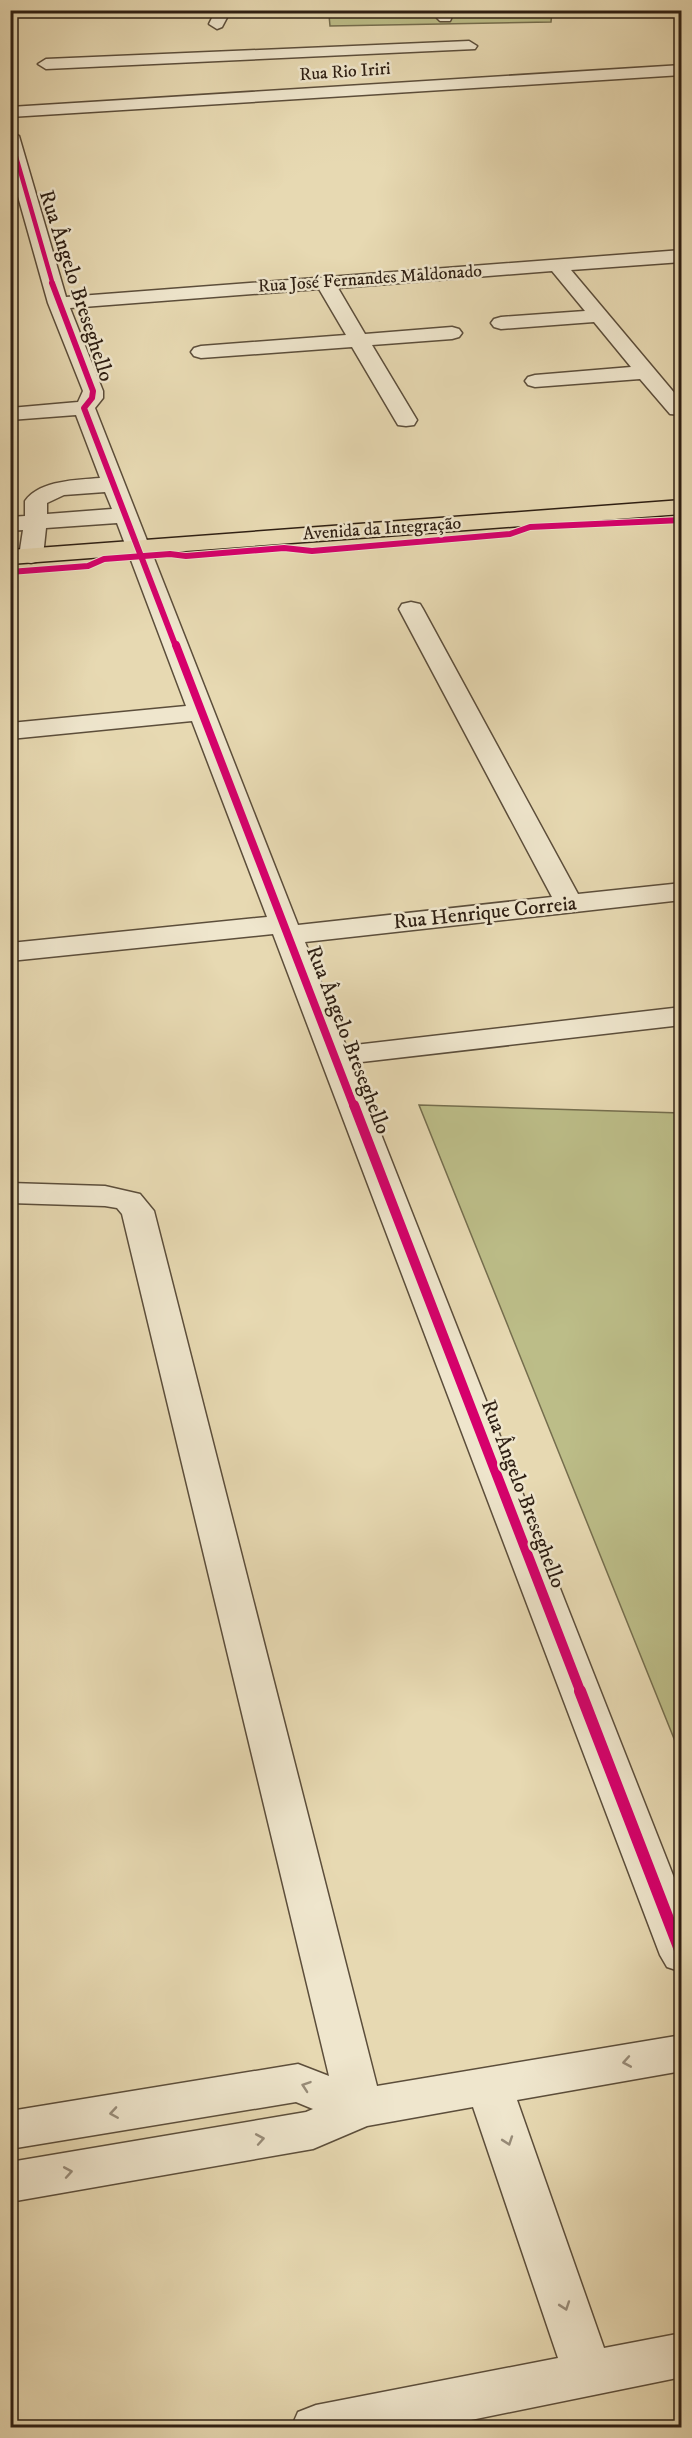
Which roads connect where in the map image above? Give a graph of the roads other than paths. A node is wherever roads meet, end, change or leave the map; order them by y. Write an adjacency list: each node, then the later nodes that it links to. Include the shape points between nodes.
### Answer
1 (469, 46): 2 (street)
2 (288, 54): 3 (street); 5 (street)
3 (46, 64)
4 (681, 70): 5 (street, Rua Rio Iriri)
5 (310, 93): 6 (street, Rua Rio Iriri)
6 (155, 103): 7 (street, Rua Rio Iriri); 8 (street)
7 (10, 112)
8 (164, 121)
9 (10, 136): 13 (street, Rua Ângelo Breseghello)
10 (681, 256): 11 (street, Rua José Fernandes Maldonado)
11 (557, 265): 12 (street, Rua José Fernandes Maldonado); 14 (street)
12 (324, 283): 13 (street, Rua José Fernandes Maldonado); 17 (street)
13 (58, 303): 21 (street, Rua Ângelo Breseghello, via 93,391)
14 (599, 316): 15 (street); 19 (street)
15 (501, 323)
16 (452, 333): 17 (street)
17 (358, 340): 18 (street); 24 (street)
18 (201, 352)
19 (645, 372): 20 (street); 22 (street)
20 (535, 381)
21 (84, 408): 23 (street); 25 (street, Rua Ângelo Breseghello)
22 (676, 410)
23 (10, 414)
24 (406, 420)
25 (114, 484): 27 (street, Rua Ângelo Breseghello); 28 (street, via 59,490 42,496 36,501)
26 (681, 507): 30 (main road, Avenida da Integração)
27 (126, 515): 28 (street); 30 (street, Rua Ângelo Breseghello)
28 (36, 521): 29 (street); 31 (street)
29 (10, 524)
30 (138, 546): 31 (main road, Avenida da Integração); 33 (street, Rua Ângelo Breseghello)
31 (21, 556)
32 (411, 609): 36 (street)
33 (202, 712): 34 (street); 37 (street, Rua Ângelo Breseghello)
34 (10, 731)
35 (681, 891): 36 (street, Rua Henrique Correia)
36 (569, 903): 37 (street, Rua Henrique Correia)
37 (286, 929): 38 (street, Rua Henrique Correia); 40 (street, Rua Ângelo Breseghello)
38 (10, 952)
39 (681, 1016): 40 (street)
40 (335, 1056): 42 (street, Rua Ângelo Breseghello)
41 (10, 1193): 45 (street, via 105,1196 128,1201 138,1211)
42 (681, 1955)
43 (681, 2053): 44 (street, one-way to 44)
44 (489, 2086): 45 (street); 49 (street, one-way to 49)
45 (360, 2108): 46 (street, one-way to 46, via 298,2083); 47 (street, one-way to 45, via 313,2130)
46 (10, 2130)
47 (10, 2182)
48 (681, 2355): 49 (street)
49 (588, 2373): 50 (street)
50 (316, 2427)

